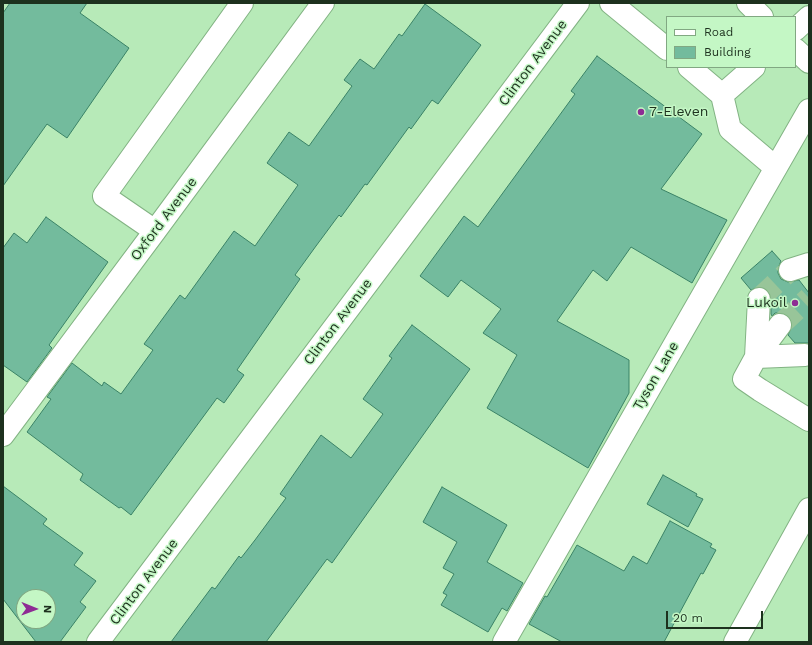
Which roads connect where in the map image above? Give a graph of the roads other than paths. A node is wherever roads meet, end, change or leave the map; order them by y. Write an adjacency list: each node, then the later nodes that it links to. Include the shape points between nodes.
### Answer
1 (242, 3): 17 (street, via 104,196)
2 (578, 3): 25 (street, Clinton Avenue)
3 (611, 3): 9 (street)
4 (748, 3): 6 (street)
5 (319, 4): 17 (street, Oxford Avenue)
6 (761, 16)
7 (809, 17): 8 (street)
8 (796, 29)
9 (666, 48)
10 (796, 50): 11 (street)
11 (809, 62)
12 (689, 68): 14 (street)
13 (753, 68): 14 (street)
14 (722, 95): 16 (street, via 730,129)
15 (809, 110): 16 (street, Tyson Lane)
16 (776, 168): 26 (street, Tyson Lane)
17 (156, 231): 23 (street, Oxford Avenue)
18 (758, 299): 21 (street)
19 (780, 325): 21 (street)
20 (805, 355): 21 (street)
21 (756, 357): 22 (street, via 744,379)
22 (809, 420)
23 (3, 435)
24 (809, 509): 27 (street)
25 (98, 642)
26 (504, 642)
27 (735, 642)

